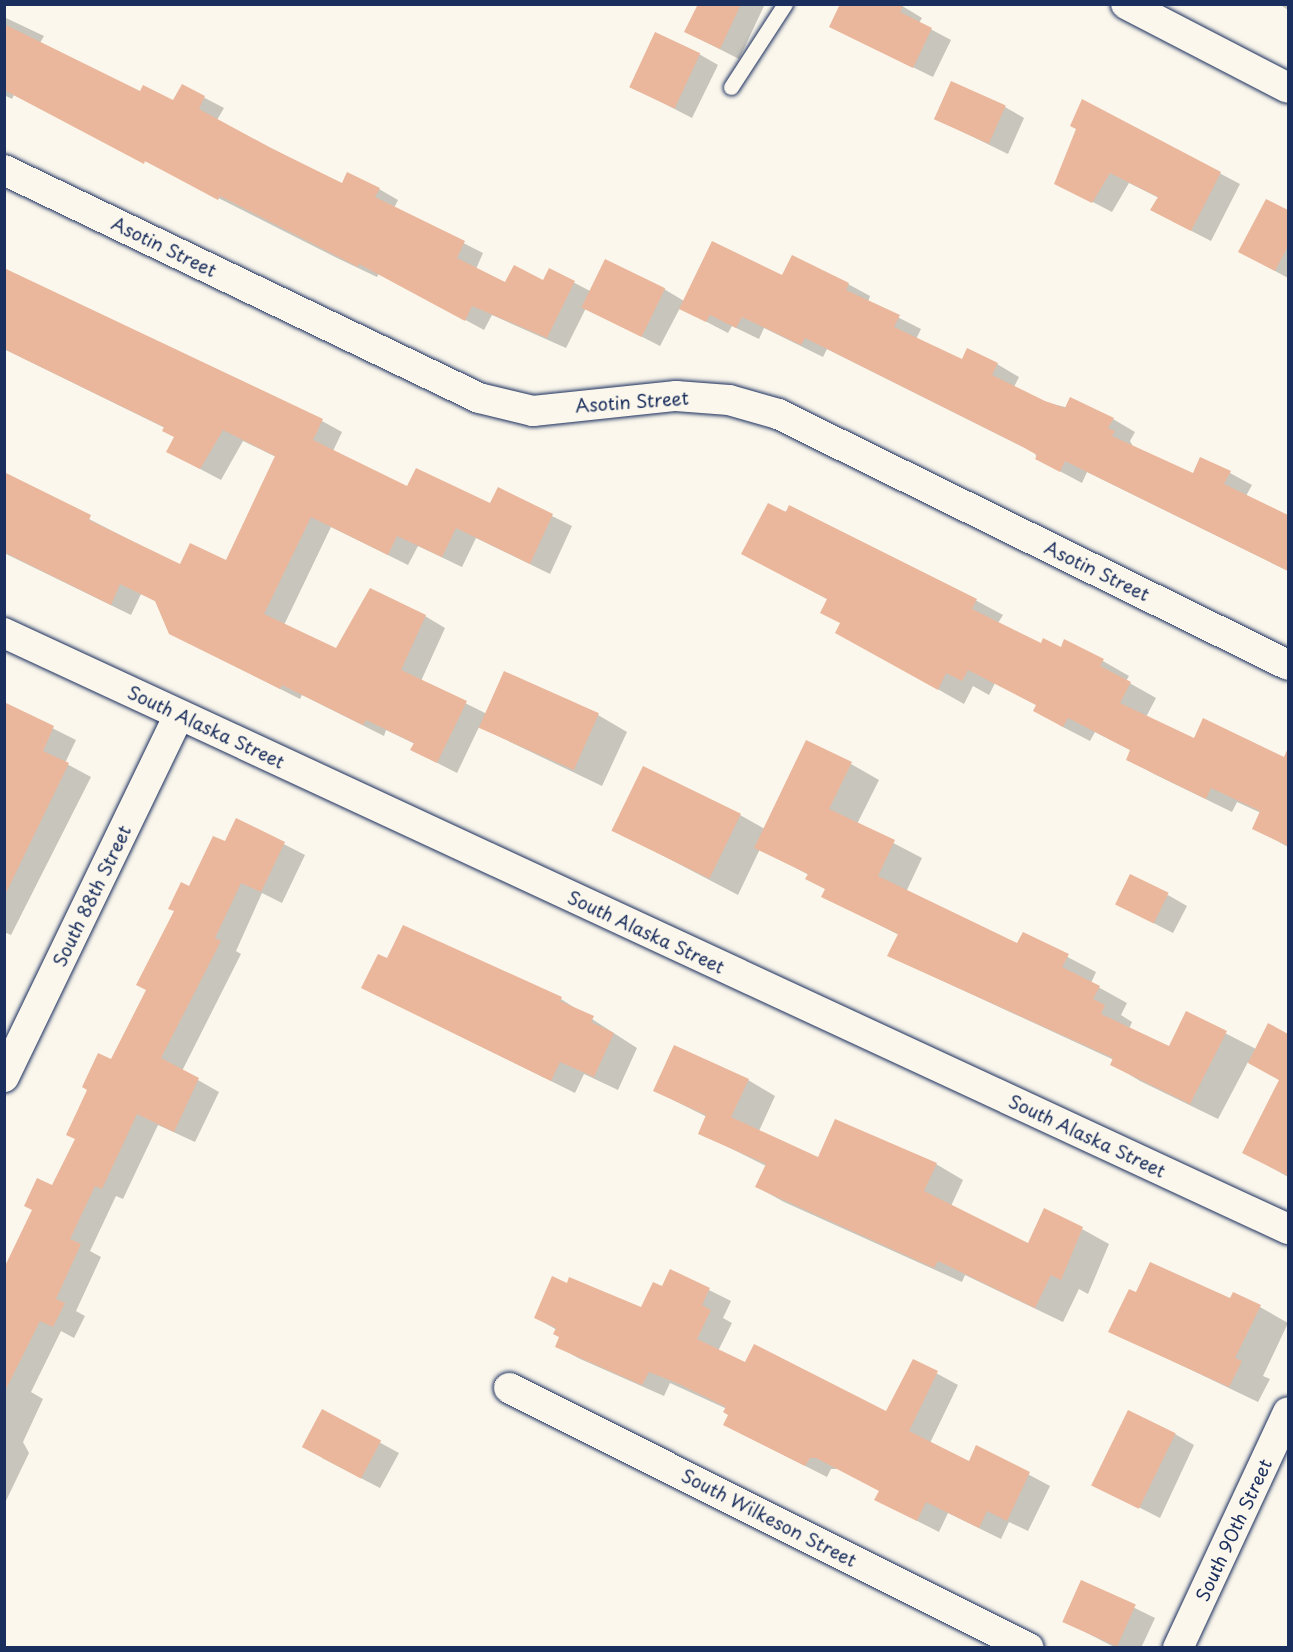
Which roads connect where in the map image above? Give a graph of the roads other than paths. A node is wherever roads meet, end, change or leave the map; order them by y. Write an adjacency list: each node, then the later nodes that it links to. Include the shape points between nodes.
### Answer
1 (785, 4): 3 (lane)
2 (1126, 4): 4 (street)
3 (731, 87)
4 (1288, 88)
5 (4, 170): 7 (street, Asotin Street, via 479,398 533,411 676,396 729,400 778,414)
6 (4, 633): 8 (street, South Alaska Street)
7 (1288, 665)
8 (179, 715): 9 (street, South 88th Street); 10 (street, South Alaska Street)
9 (4, 1077)
10 (1288, 1230)
11 (509, 1388): 13 (street, South Wilkeson Street)
12 (1288, 1412): 14 (street, South 90th Street)
13 (1029, 1647)
14 (1178, 1647)

